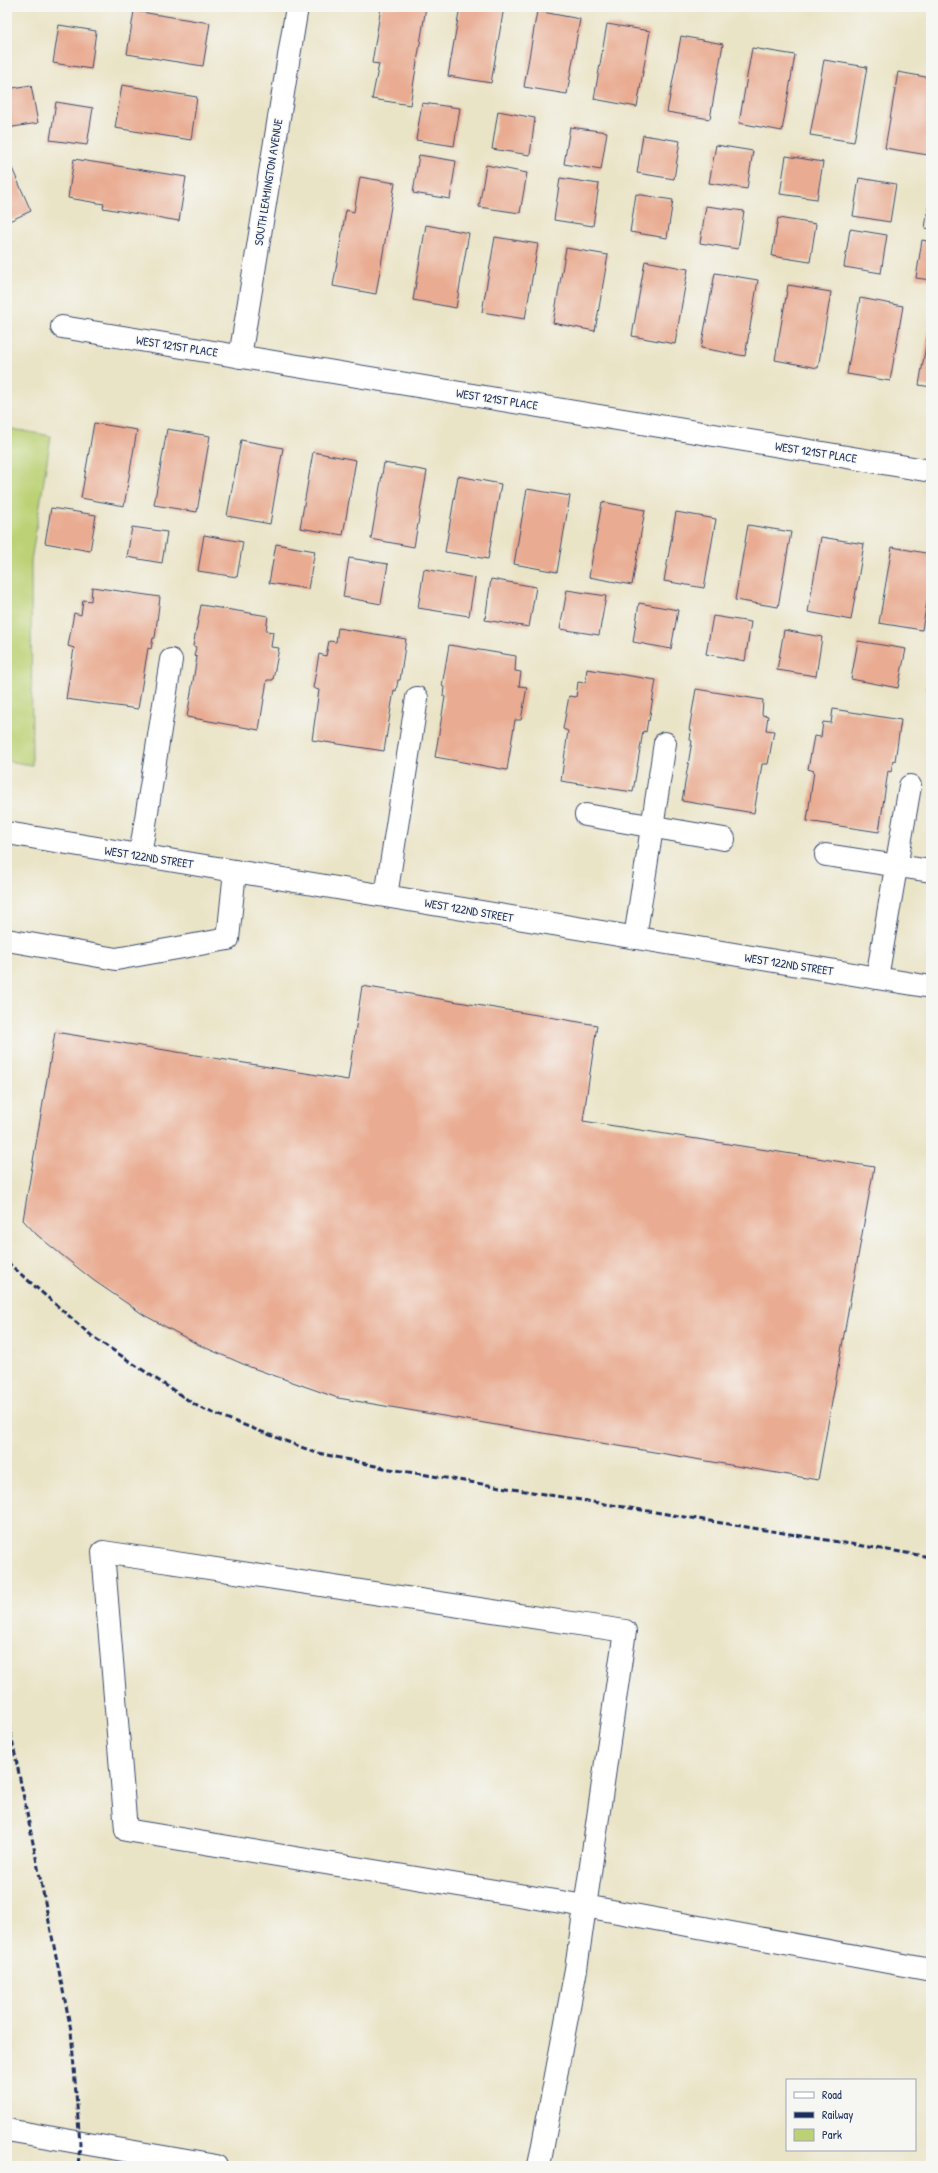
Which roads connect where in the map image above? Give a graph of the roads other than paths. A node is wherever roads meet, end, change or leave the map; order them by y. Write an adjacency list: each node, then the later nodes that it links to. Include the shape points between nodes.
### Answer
1 (297, 7): 3 (street, SOUTH LEAMINGTON AVENUE)
2 (62, 327): 3 (street, WEST 121ST PLACE)
3 (240, 357): 4 (street, WEST 121ST PLACE)
4 (931, 471)
5 (171, 660): 14 (street)
6 (417, 698): 18 (street)
7 (665, 743): 10 (street)
8 (910, 786): 15 (street)
9 (586, 815): 10 (street)
10 (653, 827): 12 (street); 19 (street)
11 (7, 834): 14 (street, WEST 122ND STREET)
12 (724, 839)
13 (826, 854): 15 (street)
14 (140, 856): 16 (street, WEST 122ND STREET)
15 (897, 866): 17 (street); 21 (street)
16 (235, 871): 18 (street, WEST 122ND STREET); 20 (street, via 228,939 116,959)
17 (931, 872)
18 (386, 896): 19 (street, WEST 122ND STREET)
19 (635, 938): 21 (street, WEST 122ND STREET)
20 (7, 940)
21 (877, 978): 22 (street, WEST 122ND STREET)
22 (931, 987)
23 (585, 1906): 23 (street, via 625,1631 103,1552 126,1830); 24 (street); 27 (street, via 576,1969)
24 (931, 1970)
25 (7, 2130): 26 (street)
26 (216, 2166)
27 (539, 2166)

